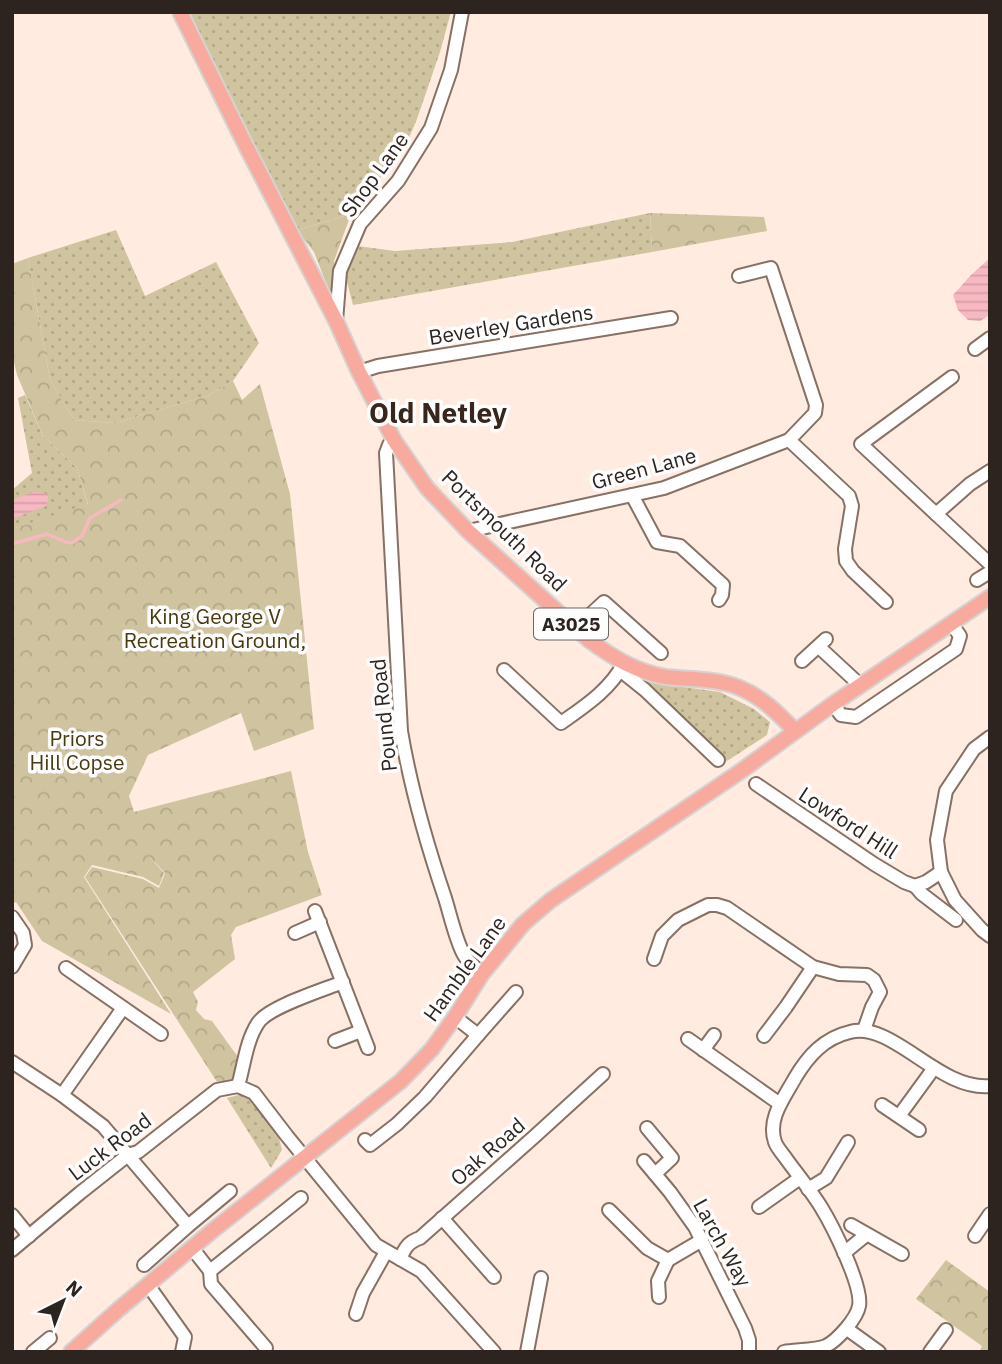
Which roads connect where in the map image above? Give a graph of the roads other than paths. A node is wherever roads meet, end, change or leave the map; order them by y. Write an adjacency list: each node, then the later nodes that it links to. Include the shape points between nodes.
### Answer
1 (180, 12): 5 (main road, Portsmouth Road / A3025)
2 (462, 12): 5 (street, Shop Lane, via 451,70 431,128 398,181 360,224 340,271)
3 (738, 276): 11 (street, Green Lane, via 771,268 810,383 815,413)
4 (671, 318): 8 (street, Beverley Gardens)
5 (336, 321): 8 (main road, Portsmouth Road / A3025)
6 (990, 338): 7 (street)
7 (975, 349)
8 (359, 372): 10 (main road, Portsmouth Road / A3025)
9 (952, 377): 14 (street, via 861,444)
10 (394, 440): 15 (main road, Portsmouth Road / A3025, via 427,488); 46 (street, Pound Road, via 386,453 401,731 426,841 464,955)
11 (789, 440): 13 (street, Green Lane, via 664,488); 21 (street, via 849,496 846,561)
12 (990, 471): 14 (street)
13 (632, 495): 15 (street, Green Lane); 20 (street, via 657,542 680,546 723,585)
14 (936, 514): 16 (street)
15 (468, 531): 23 (main road, Portsmouth Road / A3025)
16 (990, 564)
17 (990, 572): 18 (street)
18 (977, 580)
19 (990, 597): 22 (main road, Hamble Lane)
20 (719, 600)
21 (886, 602)
22 (951, 623): 28 (main road, Hamble Lane); 29 (street, via 960,636 956,649 856,717 841,715)
23 (576, 628): 24 (street, via 604,603); 26 (main road, Portsmouth Road / A3025)
24 (661, 653)
25 (802, 661): 28 (street, via 822,643)
26 (622, 667): 27 (street, via 600,694 561,723); 30 (main road, Portsmouth Road / A3025, via 739,687); 32 (street)
27 (504, 676)
28 (860, 685): 29 (main road, Hamble Lane)
29 (834, 704): 30 (main road, Hamble Lane)
30 (795, 731): 46 (main road, Hamble Lane, via 551,900 523,924)
31 (990, 737): 34 (street, via 974,749 946,790 937,840)
32 (718, 760)
33 (762, 785): 35 (street, Lowford Hill, via 874,864)
34 (941, 872): 35 (street); 41 (street, via 955,900)
35 (915, 886): 37 (street, Lowford Hill)
36 (12, 917): 43 (street, via 25,939)
37 (956, 920)
38 (749, 923): 40 (street); 42 (street, via 727,908 708,905 678,920 662,936); 44 (street)
39 (295, 933): 47 (street, via 318,917)
40 (742, 935)
41 (990, 936)
42 (654, 959)
43 (12, 967)
44 (813, 967): 51 (street, via 874,980 880,992); 56 (street)
45 (66, 968): 49 (street)
46 (482, 974): 50 (main road, Hamble Lane)
47 (342, 982): 52 (street); 64 (street, via 259,1020)
48 (516, 992): 54 (street)
49 (123, 1008): 53 (street); 66 (street)
50 (455, 1017): 54 (street); 75 (main road, Hamble Lane, via 401,1081)
51 (864, 1030): 62 (street, via 881,1035); 67 (street, via 822,1044 802,1065)
52 (361, 1031): 58 (street); 59 (street)
53 (160, 1034)
54 (478, 1035): 72 (street, via 397,1124 370,1145)
55 (714, 1035): 60 (street)
56 (764, 1036)
57 (688, 1039): 60 (street)
58 (335, 1041)
59 (369, 1048)
60 (703, 1050): 67 (street)
61 (12, 1062): 66 (street)
62 (934, 1068): 65 (street, via 962,1083); 69 (street)
63 (603, 1074): 85 (street, Oak Road)
64 (238, 1086): 74 (street, Luck Road, via 217,1090); 75 (street, via 254,1093)
65 (990, 1086)
66 (62, 1095): 74 (street, via 103,1126)
67 (780, 1104): 78 (street, via 774,1117 775,1143)
68 (882, 1105): 69 (street)
69 (899, 1116): 71 (street)
70 (647, 1128): 77 (street, via 672,1158)
71 (919, 1130)
72 (365, 1140)
73 (848, 1142): 78 (street, via 827,1178)
74 (128, 1155): 87 (street); 89 (street, Luck Road)
75 (305, 1158): 92 (main road, Hamble Lane); 94 (street)
76 (644, 1161): 77 (street, Larch Way)
77 (655, 1174): 91 (street, Larch Way)
78 (804, 1184): 81 (street); 95 (street)
79 (230, 1191): 87 (street)
80 (301, 1198): 100 (street, via 280,1207)
81 (759, 1207)
82 (609, 1210): 98 (street, via 647,1248)
83 (990, 1214): 90 (street)
84 (12, 1215): 89 (street)
85 (442, 1218): 97 (street, Oak Road, via 412,1240); 101 (street)
86 (851, 1225): 88 (street)
87 (188, 1226): 99 (street)
88 (866, 1235): 95 (street); 96 (street)
89 (29, 1236): 93 (street, Luck Road)
90 (975, 1236)
91 (702, 1240): 98 (street); 115 (street, Larch Way, via 745,1328)
92 (192, 1248): 100 (street); 103 (main road, Hamble Lane)
93 (12, 1250)
94 (386, 1252): 97 (street); 105 (street)
95 (844, 1253): 106 (street, via 858,1286 859,1306)
96 (902, 1254)
97 (400, 1259): 113 (street, via 421,1271)
98 (668, 1259): 104 (street, via 658,1281)
99 (144, 1265)
100 (210, 1270): 109 (street, via 211,1284)
101 (494, 1277)
102 (541, 1278): 114 (street)
103 (148, 1285): 111 (main road, Hamble Lane); 112 (street, via 185,1337)
104 (659, 1297)
105 (356, 1314)
106 (847, 1329): 116 (street, via 825,1346); 117 (street)
107 (946, 1330): 118 (street)
108 (50, 1338): 110 (street)
109 (266, 1348)
110 (33, 1352)
111 (71, 1352)
112 (182, 1352)
113 (494, 1352)
114 (527, 1352)
115 (749, 1352)
116 (784, 1352)
117 (879, 1352)
118 (930, 1352)

